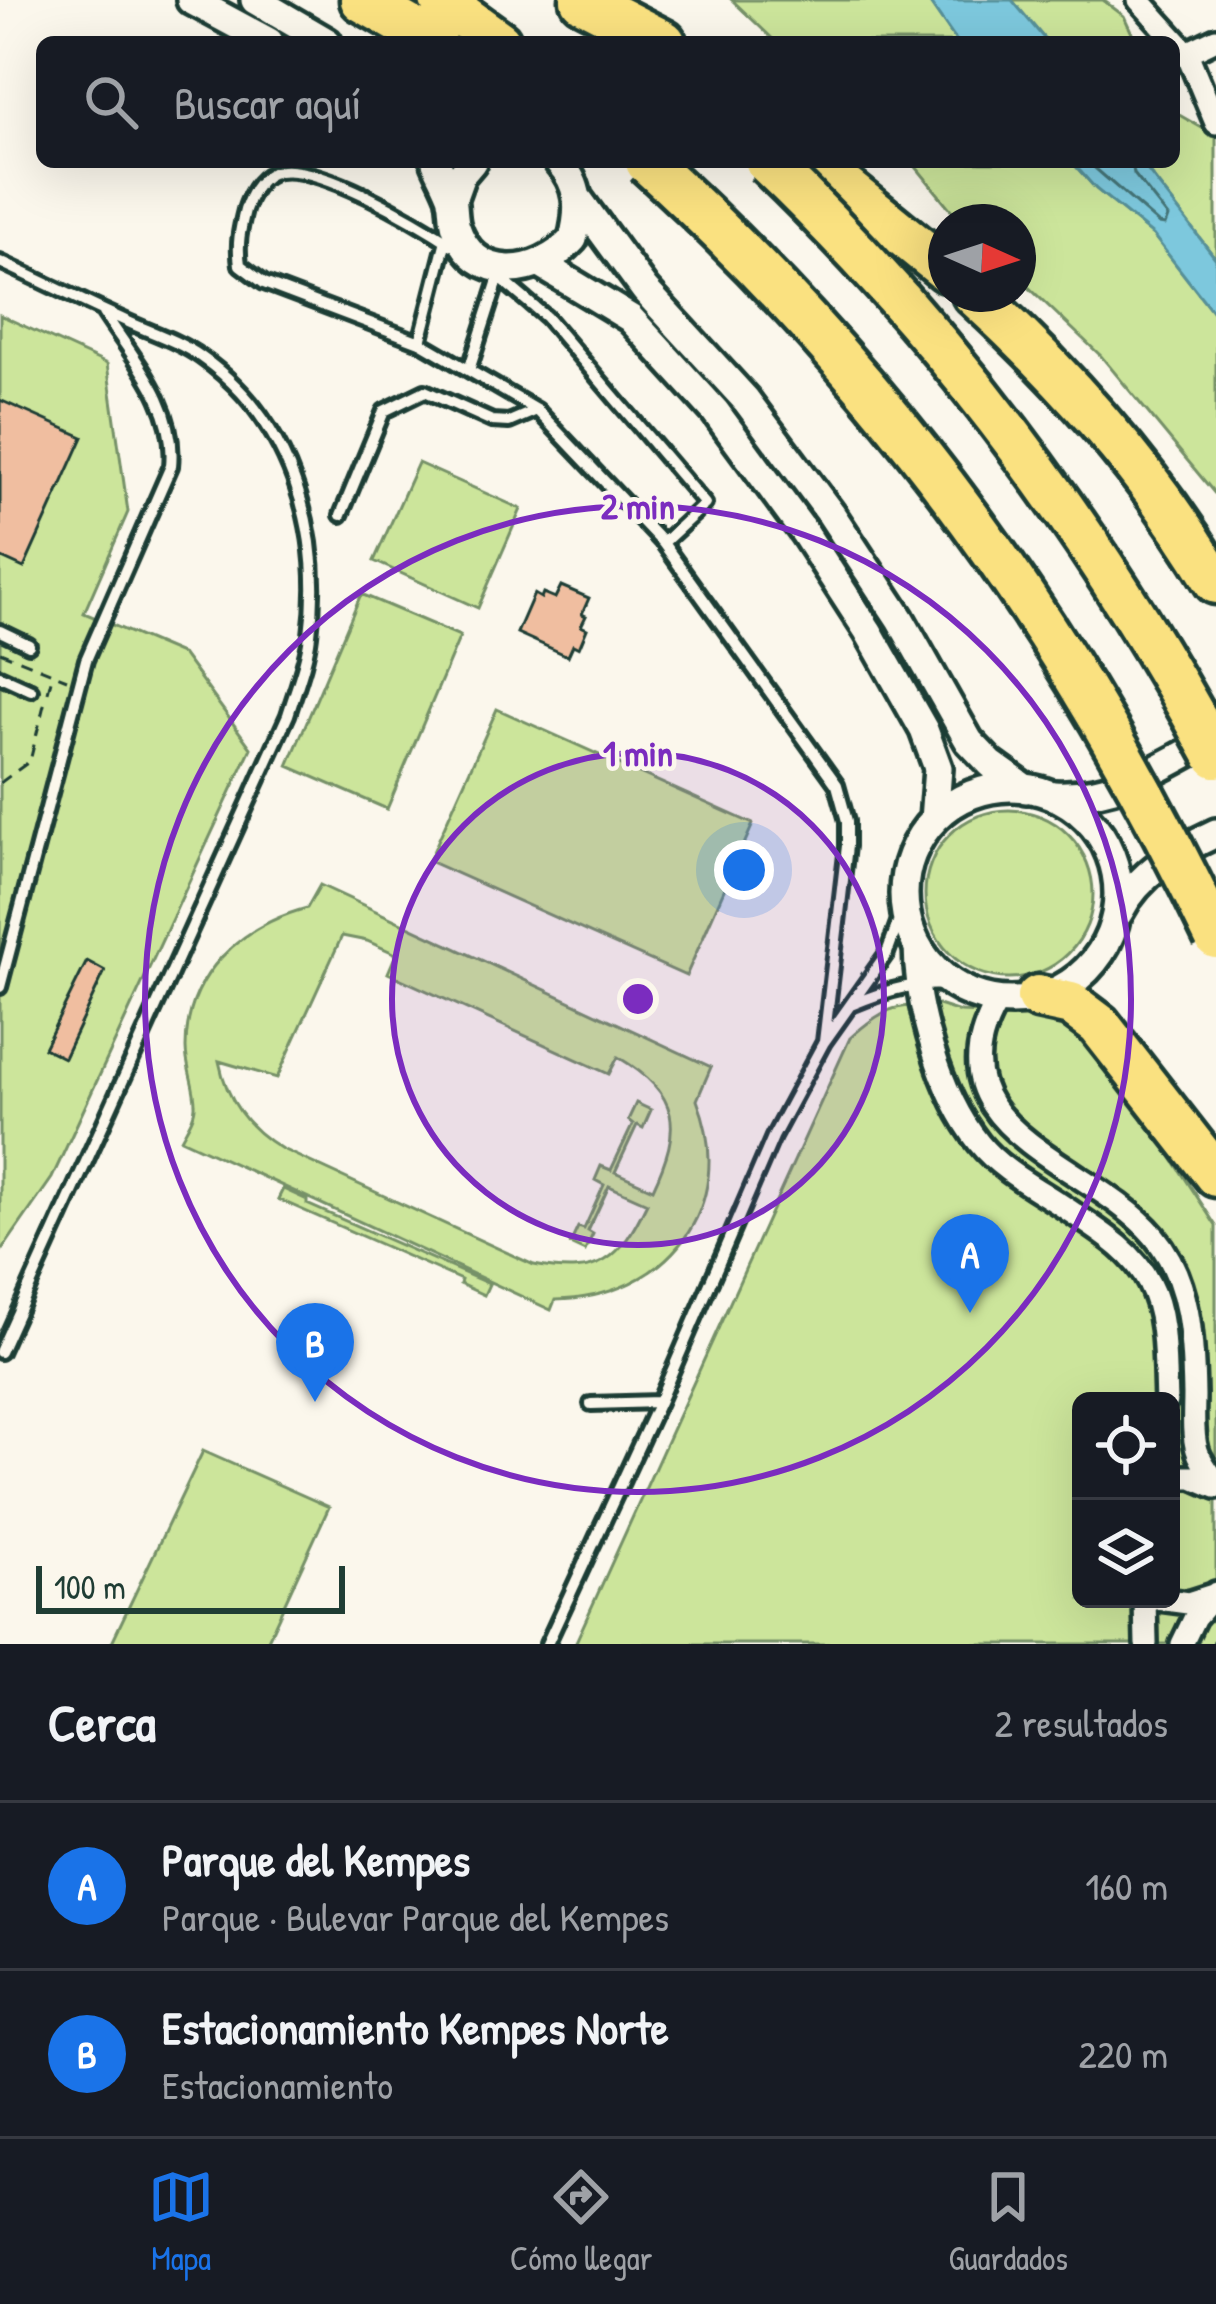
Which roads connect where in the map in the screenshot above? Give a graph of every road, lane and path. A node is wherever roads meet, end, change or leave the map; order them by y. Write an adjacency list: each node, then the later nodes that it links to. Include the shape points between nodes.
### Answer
1 (191, 0): 7 (street)
2 (255, 0): 8 (street)
3 (362, 0): 9 (highway)
4 (441, 0): 10 (highway)
5 (579, 0): 11 (highway); 12 (highway)
6 (1139, 0): 13 (street)
7 (258, 36)
8 (317, 36)
9 (425, 36)
10 (492, 36)
11 (622, 36)
12 (652, 36)
13 (1172, 36)
14 (1216, 39): 16 (street)
15 (1180, 45): 16 (street)
16 (1187, 53): 17 (street)
17 (1216, 122)
18 (439, 168): 25 (street)
19 (466, 168): 25 (street)
20 (565, 168): 26 (street)
21 (629, 168): 27 (highway, bridge)
22 (654, 168): 27 (highway, bridge)
23 (773, 168): 49 (highway, bridge, via 871,267 989,406 1116,586)
24 (820, 168): 29 (highway)
25 (452, 200): 31 (street, via 469,250 516,271)
26 (579, 200): 31 (street, via 573,238); 51 (street, via 831,514 969,741)
27 (707, 217): 56 (highway, bridge, via 857,373 995,552 1114,740)
28 (446, 241): 32 (lane); 35 (lane); 35 (lane, via 298,171 273,173 248,200 237,242 251,276)
29 (928, 255)
30 (0, 262): 33 (lane)
31 (542, 265): 52 (street, via 629,318 715,412 804,532 924,730 938,768)
32 (500, 277): 36 (lane); 39 (lane, via 546,317 705,504)
33 (103, 310): 46 (lane, via 164,408 173,448 166,484); 65 (lane, via 196,352 256,409 298,488 314,604 307,657 279,735)
34 (992, 312): 40 (highway, via 1093,412)
35 (420, 342): 36 (lane)
36 (469, 370): 37 (lane)
37 (537, 410): 38 (lane, via 492,421 425,391 384,411); 39 (lane)
38 (340, 515)
39 (663, 543): 63 (lane, via 836,785 847,846)
40 (1216, 582)
41 (0, 632): 42 (lane)
42 (29, 645)
43 (0, 652): 45 (path)
44 (0, 676): 47 (lane)
45 (52, 676): 46 (path); 50 (path, via 30,761)
46 (81, 682): 60 (lane)
47 (31, 690)
48 (1216, 737): 51 (street, via 1103,792)
49 (1216, 756)
50 (0, 783)
51 (1034, 792): 52 (street, via 989,789); 55 (street, via 1077,809 1108,848 1118,880)
52 (934, 820): 54 (street, via 908,863)
53 (1216, 832): 55 (street, via 1150,872)
54 (903, 909): 57 (street); 62 (lane, via 887,953)
55 (1114, 921): 61 (street, via 1085,971 1057,990)
56 (1216, 938)
57 (915, 944): 58 (street); 59 (street)
58 (915, 983): 59 (lane); 62 (lane); 66 (street, via 958,1111 980,1145 1105,1236 1149,1282)
59 (957, 986): 61 (street)
60 (0, 987)
61 (1018, 998): 64 (highway, via 1071,1004 1100,1025); 70 (street, via 982,1027 981,1081 1014,1133 1130,1214 1166,1253 1192,1337 1197,1452)
62 (848, 1006): 63 (lane)
63 (824, 1042): 67 (lane, via 773,1137)
64 (1216, 1175)
65 (0, 1352)
66 (1165, 1392)
67 (658, 1402): 68 (lane); 75 (lane)
68 (591, 1404)
69 (1180, 1477): 70 (street)
70 (1216, 1484)
71 (1215, 1594): 72 (street); 77 (street)
72 (1180, 1603)
73 (1145, 1608): 76 (street)
74 (1216, 1635): 78 (path)
75 (547, 1644)
76 (1146, 1644)
77 (1182, 1644)
78 (1213, 1644)

